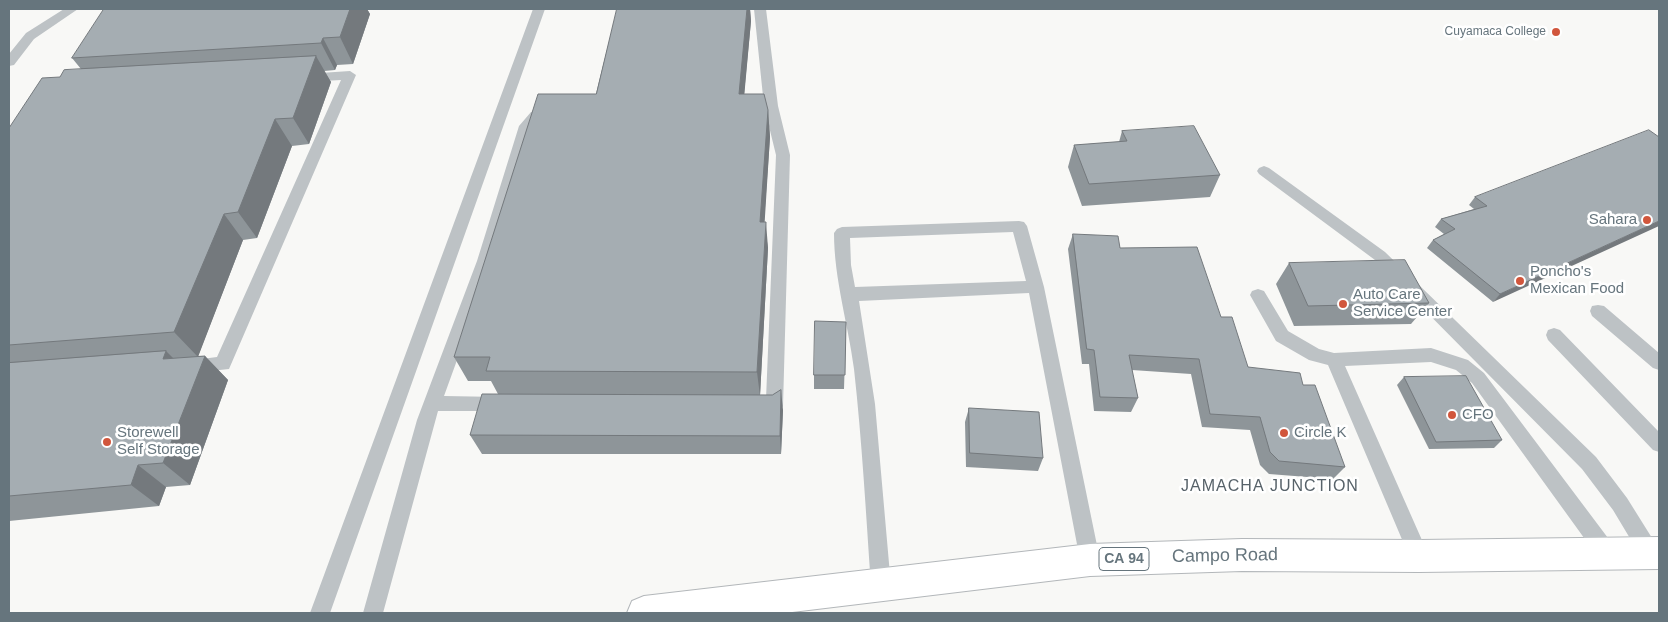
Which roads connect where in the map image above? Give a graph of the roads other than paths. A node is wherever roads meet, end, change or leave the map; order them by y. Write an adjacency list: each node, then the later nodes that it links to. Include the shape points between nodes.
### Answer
1 (72, 9): 4 (lane, via 30,36)
2 (539, 9): 25 (lane)
3 (760, 9): 18 (lane, via 771,106 783,155 776,377 774,406)
4 (9, 62)
5 (291, 79): 15 (lane, via 350,75 222,364)
6 (558, 112): 16 (lane, via 536,116 526,126 485,261)
7 (1264, 171): 21 (lane, via 1380,256 1589,463)
8 (1036, 287): 9 (lane); 9 (lane, via 1019,226 842,233 842,266); 23 (lane)
9 (850, 295): 24 (lane, via 869,409)
10 (1258, 295): 13 (lane, via 1282,336 1315,355)
11 (1598, 311): 14 (lane)
12 (1554, 335): 19 (lane)
13 (1334, 360): 20 (lane, via 1432,355 1462,365 1478,378); 22 (lane)
14 (1659, 363)
15 (174, 367)
16 (432, 403): 17 (lane); 26 (lane)
17 (520, 404)
18 (745, 406)
19 (1659, 444)
20 (1607, 553): 21 (highway, Campo Road / CA 94); 22 (highway, Campo Road / CA 94)
21 (1655, 553)
22 (1419, 556): 23 (highway, Campo Road / CA 94, via 1242,554)
23 (1090, 560): 24 (highway, Campo Road / CA 94)
24 (882, 586): 27 (highway, Campo Road / CA 94)
25 (320, 613)
26 (373, 613)
27 (644, 613)

